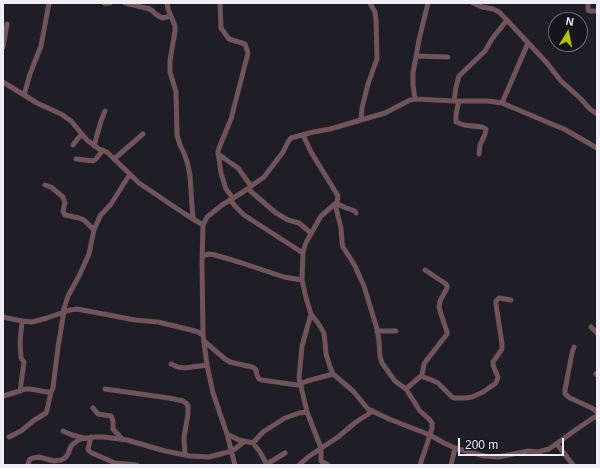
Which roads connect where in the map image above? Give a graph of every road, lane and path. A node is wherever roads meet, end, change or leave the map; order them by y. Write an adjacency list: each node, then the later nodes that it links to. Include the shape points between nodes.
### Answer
1 (49, 3): 20 (street, via 41,46)
2 (104, 3): 3 (street)
3 (110, 3)
4 (127, 3): 12 (street, via 150,9 162,18)
5 (167, 3): 12 (street)
6 (220, 3): 34 (street, via 221,28 230,39 246,44 248,53 231,119 218,148)
7 (370, 3): 26 (street, via 376,19 377,59 368,84)
8 (428, 3): 17 (street)
9 (473, 3): 13 (street, via 499,12)
10 (588, 4): 11 (street, via 589,10)
11 (597, 12)
12 (171, 16): 44 (street, via 175,31 170,72 176,92 178,139 190,176)
13 (507, 20): 15 (street); 22 (street, via 485,51 459,76)
14 (7, 24): 16 (street)
15 (528, 43): 23 (street); 25 (street, via 561,81)
16 (3, 47)
17 (416, 56): 18 (street); 21 (street, via 413,73)
18 (448, 57)
19 (3, 82): 20 (street)
20 (24, 95): 28 (street, via 67,118 75,124)
21 (415, 99): 22 (street); 26 (street, via 396,109)
22 (456, 101): 23 (street); 35 (street, via 456,122 464,126 486,129)
23 (502, 103): 32 (street, via 564,129)
24 (105, 111): 31 (street)
25 (597, 114)
26 (361, 120): 29 (street)
27 (143, 134): 37 (street)
28 (82, 135): 30 (street); 31 (street)
29 (303, 135): 40 (street, via 291,138 264,177); 42 (street, via 338,196)
30 (73, 145)
31 (94, 146): 33 (street)
32 (597, 147)
33 (103, 150): 36 (street, via 93,161); 37 (street)
34 (218, 154): 40 (street, via 238,168); 41 (street, via 221,173)
35 (479, 154)
36 (76, 159)
37 (114, 159): 38 (street)
38 (130, 174): 44 (street, via 145,188); 46 (street, via 100,216)
39 (45, 185): 46 (street, via 63,197 65,215 84,220)
40 (250, 187): 41 (street); 47 (street, via 276,213 299,223)
41 (232, 199): 45 (street, via 207,217); 48 (street, via 236,208 244,215)
42 (336, 203): 43 (street); 47 (street, via 321,216); 58 (street, via 343,247 364,286)
43 (356, 213)
44 (193, 218): 45 (street)
45 (203, 225): 49 (street)
46 (94, 230): 53 (street, via 89,254 68,296)
47 (311, 232): 48 (street)
48 (303, 253): 51 (street)
49 (202, 256): 51 (street, via 215,255); 61 (street)
50 (425, 270): 67 (street, via 447,286 439,307 447,332 424,364)
51 (302, 280): 54 (street)
52 (511, 300): 67 (street, via 499,298 496,301 502,349 493,362 498,377 496,383 472,397 454,398 438,383)
53 (64, 312): 56 (street, via 32,322); 61 (street, via 77,309 158,322); 72 (street, via 54,388)
54 (311, 314): 66 (street, via 324,333 326,354); 68 (street, via 302,346)
55 (3, 317): 56 (street)
56 (22, 321): 71 (street, via 20,352 24,362)
57 (591, 327): 60 (street)
58 (377, 331): 59 (street); 70 (street, via 382,363 395,382)
59 (396, 331)
60 (597, 333)
61 (203, 334): 62 (street)
62 (204, 342): 65 (street); 68 (street, via 230,362 254,368 259,379)
63 (574, 348): 77 (street, via 565,394)
64 (171, 364): 65 (street, via 185,368)
65 (207, 365): 81 (street)
66 (333, 374): 68 (street); 75 (street)
67 (421, 376): 70 (street)
68 (300, 384): 76 (street)
69 (104, 388): 94 (street, via 186,403 188,414 184,437)
70 (406, 389): 82 (street, via 420,411 432,423)
71 (20, 391): 72 (street, via 30,389); 73 (street)
72 (51, 392): 84 (street, via 46,413)
73 (3, 396)
74 (93, 408): 79 (street, via 98,414 112,417)
75 (373, 411): 82 (street); 90 (street)
76 (308, 412): 88 (street, via 285,418 263,432); 90 (street)
77 (597, 412)
78 (597, 416): 89 (street)
79 (113, 429): 83 (street); 86 (street)
80 (63, 432): 85 (street)
81 (227, 434): 87 (street); 92 (street)
82 (430, 435): 91 (street); 105 (street)
83 (104, 436): 85 (street); 86 (street)
84 (9, 437)
85 (88, 438): 96 (street, via 72,444 68,454); 100 (street, via 88,449 92,453 115,463)
86 (122, 439): 94 (street)
87 (244, 442): 88 (street); 92 (street)
88 (253, 443): 102 (street)
89 (557, 444): 91 (street, via 544,451 528,451 499,457 484,456); 107 (street)
90 (321, 448): 95 (street); 97 (street)
91 (455, 448): 106 (street)
92 (232, 451): 94 (street, via 209,457); 101 (street)
93 (285, 453): 102 (street)
94 (185, 455)
95 (311, 455): 97 (street, via 317,456); 103 (street)
96 (61, 460): 98 (street, via 39,457 30,459); 99 (street)
97 (321, 461): 104 (street)
98 (28, 465)
99 (67, 465)
100 (138, 465)
101 (235, 465)
102 (267, 465)
103 (299, 465)
104 (328, 465)
105 (420, 465)
106 (451, 465)
107 (573, 465)

